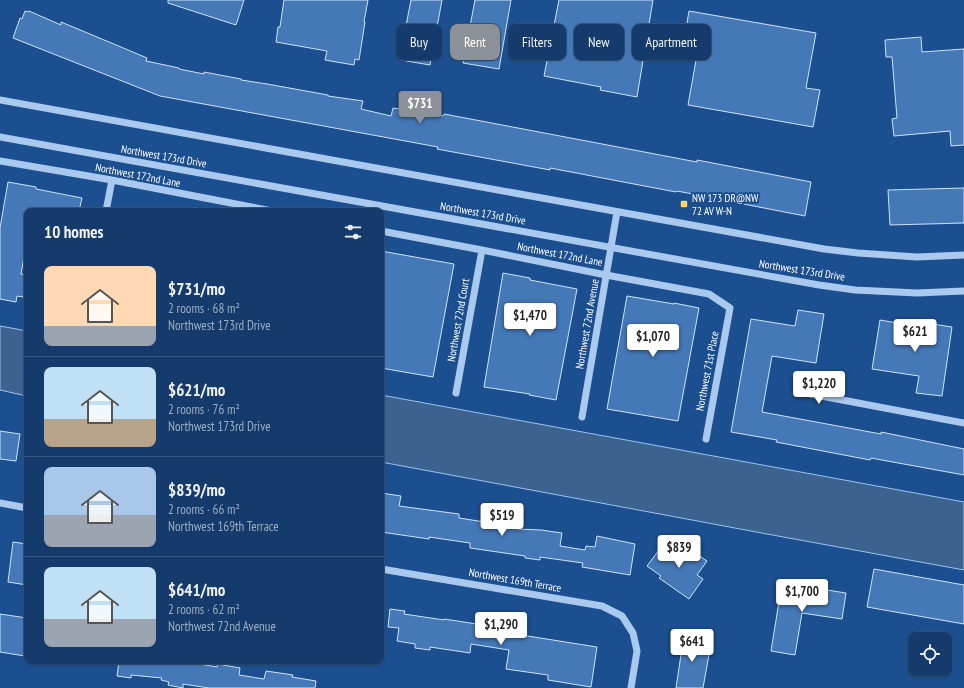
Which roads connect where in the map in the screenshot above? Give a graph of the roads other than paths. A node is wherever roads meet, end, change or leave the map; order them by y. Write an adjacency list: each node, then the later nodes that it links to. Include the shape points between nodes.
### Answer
1 (0, 100): 7 (street)
2 (0, 137): 9 (street, Northwest 173rd Drive)
3 (0, 161): 4 (street, Northwest 172nd Lane)
4 (112, 180): 5 (street); 6 (street, Northwest 172nd Lane)
5 (107, 208)
6 (235, 208)
7 (617, 212): 9 (street, Northwest 72nd Avenue); 11 (street, via 858,253 917,257)
8 (384, 231): 10 (street, Northwest 172nd Lane)
9 (610, 247): 12 (street, Northwest 72nd Avenue); 13 (street, Northwest 173rd Drive, via 855,290 917,293)
10 (482, 250): 12 (street, Northwest 172nd Lane); 16 (street, Northwest 72nd Court)
11 (964, 255)
12 (606, 275): 14 (street, Northwest 172nd Lane, via 709,294); 17 (street, Northwest 72nd Avenue)
13 (964, 291)
14 (730, 308): 19 (street, Northwest 71st Place)
15 (800, 392): 18 (street)
16 (456, 394)
17 (582, 417)
18 (964, 423)
19 (706, 439)
20 (0, 504): 21 (street)
21 (24, 508)
22 (384, 569): 23 (street, Northwest 169th Terrace, via 602,606 622,616 633,633 637,651)
23 (631, 688)

